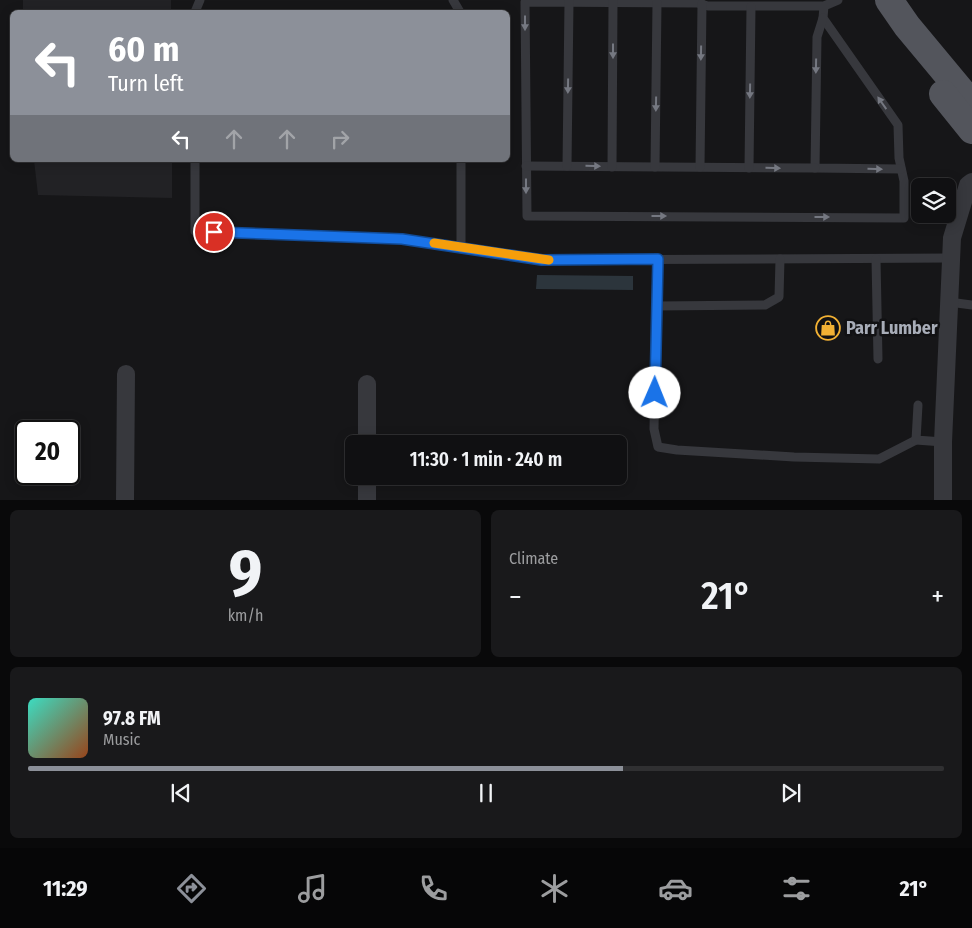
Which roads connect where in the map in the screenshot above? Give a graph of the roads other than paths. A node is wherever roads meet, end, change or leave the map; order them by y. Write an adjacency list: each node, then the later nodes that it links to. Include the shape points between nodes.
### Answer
1 (838, 0): 7 (lane)
2 (889, 0): 10 (main road)
3 (569, 2): 4 (lane); 16 (lane, one-way to 16, via 525,2); 17 (lane, one-way to 17)
4 (613, 2): 5 (lane); 18 (lane, one-way to 18)
5 (657, 3): 6 (lane); 19 (lane, one-way to 19)
6 (702, 4): 8 (lane); 20 (lane, one-way to 20)
7 (824, 6): 8 (lane); 9 (lane)
8 (751, 7): 21 (lane, one-way to 21)
9 (823, 18): 22 (lane, one-way to 22, via 817,37); 23 (lane, one-way to 9, via 898,125)
10 (935, 59): 11 (main road, via 961,70); 12 (main road); 13 (main road, via 937,86)
11 (972, 83)
12 (972, 104)
13 (972, 130)
14 (195, 162): 25 (lane, via 195,231 402,239)
15 (461, 162): 25 (lane)
16 (526, 166): 17 (lane); 23 (lane, one-way to 23, via 527,216 904,218)
17 (567, 166): 18 (lane, one-way to 18)
18 (612, 166): 19 (lane)
19 (655, 166): 20 (lane)
20 (700, 167): 21 (lane)
21 (749, 168): 22 (lane, one-way to 22)
22 (815, 168): 23 (lane, one-way to 23)
23 (901, 169)
24 (972, 182): 27 (street, via 968,185 952,238)
25 (461, 248): 28 (lane, via 542,260)
26 (876, 258): 27 (lane); 29 (lane); 33 (lane)
27 (951, 258): 30 (street)
28 (658, 259): 29 (lane); 32 (lane)
29 (780, 259): 32 (lane, via 779,297 765,305)
30 (949, 302): 31 (lane); 39 (street)
31 (972, 305)
32 (656, 306): 38 (lane, via 654,429 658,447 794,458 880,459)
33 (878, 359)
34 (126, 374): 41 (street)
35 (367, 384): 37 (street)
36 (918, 405): 38 (lane)
37 (367, 435)
38 (916, 440): 39 (lane)
39 (943, 442): 43 (street)
40 (367, 485): 42 (street)
41 (125, 500)
42 (367, 500)
43 (943, 500)

